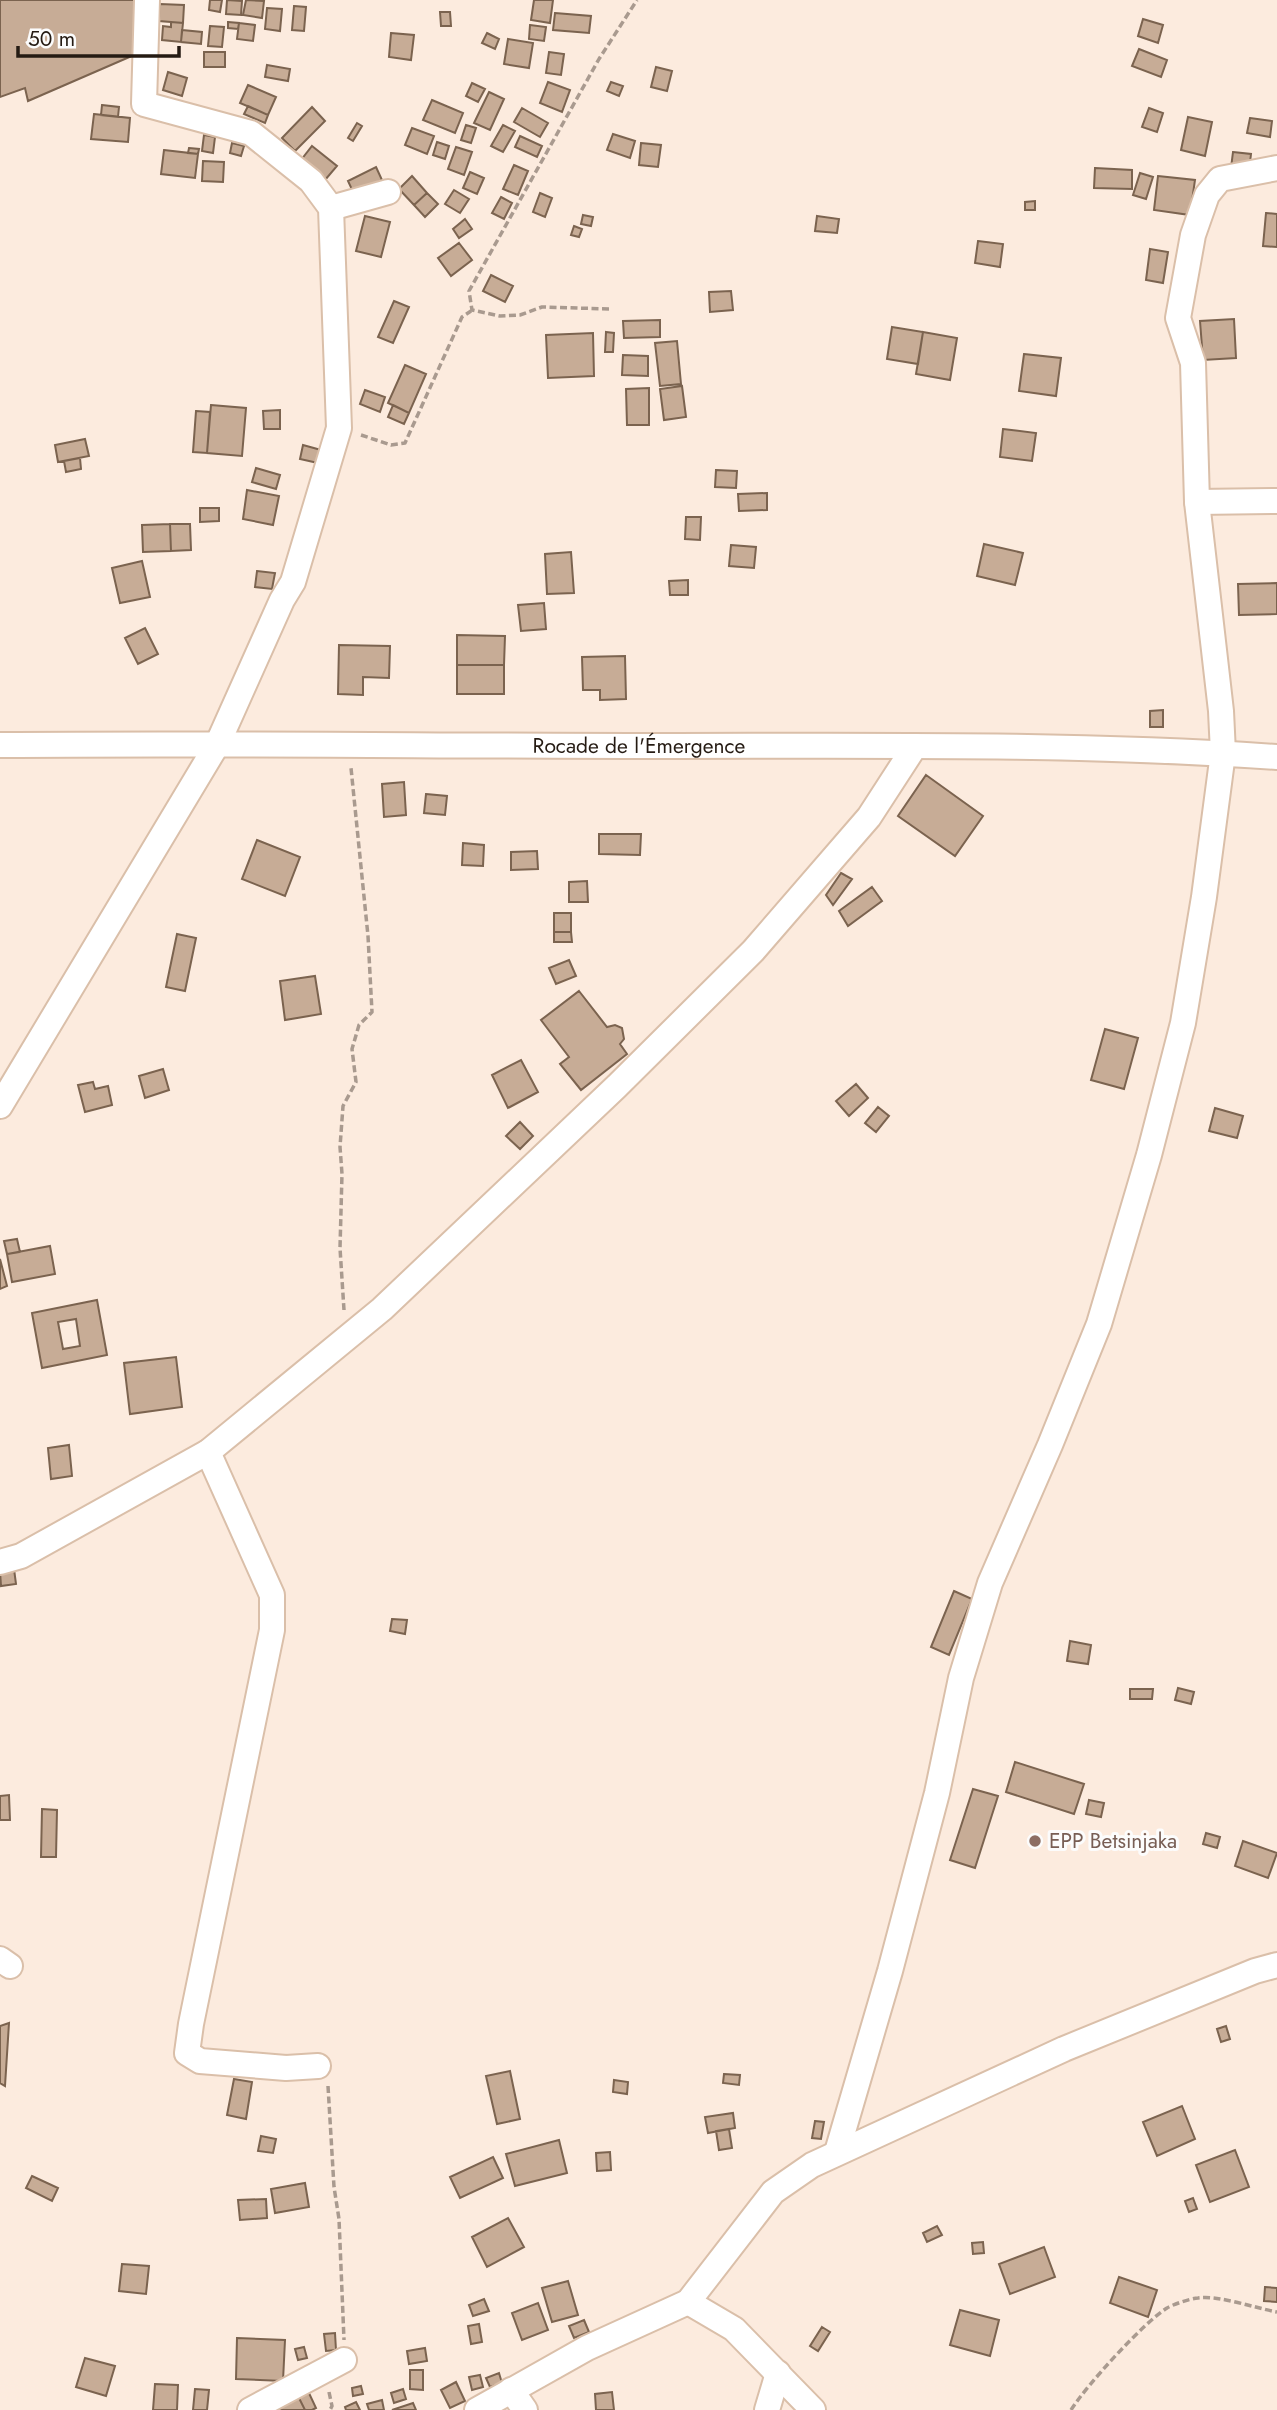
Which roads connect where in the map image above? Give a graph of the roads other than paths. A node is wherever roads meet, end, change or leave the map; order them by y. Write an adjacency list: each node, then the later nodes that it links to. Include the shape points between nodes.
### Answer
1 (147, 0): 4 (street, via 144,104 251,133 311,181)
2 (1277, 168): 6 (street, via 1220,179 1207,195 1193,235 1178,318 1193,363)
3 (388, 192): 4 (street)
4 (331, 208): 7 (street, via 339,428 293,582)
5 (1277, 501): 6 (street)
6 (1197, 502): 10 (street)
7 (218, 743): 8 (street, Rocade de l'Émergence); 9 (street, Rocade de l'Émergence); 12 (street)
8 (0, 745)
9 (915, 746): 10 (street, Rocade de l'Émergence); 13 (street, via 869,817 753,951 383,1309)
10 (1223, 753): 11 (street, Rocade de l'Émergence); 17 (street, via 1183,1023 1149,1154 1099,1325 989,1583 961,1678 937,1793 890,1970)
11 (1277, 757)
12 (0, 1106)
13 (208, 1451): 14 (street, via 21,1556); 16 (street, via 272,1595 272,1630 187,2053 200,2061)
14 (0, 1562)
15 (1277, 1965): 17 (street, via 1064,2049)
16 (318, 2066)
17 (837, 2152): 18 (street, via 774,2192)
18 (688, 2302): 20 (street, via 734,2329); 21 (street, via 587,2348)
19 (344, 2360): 22 (street)
20 (778, 2373): 24 (street); 25 (street)
21 (518, 2400): 23 (street)
22 (250, 2410)
23 (477, 2410)
24 (767, 2410)
25 (813, 2410)

